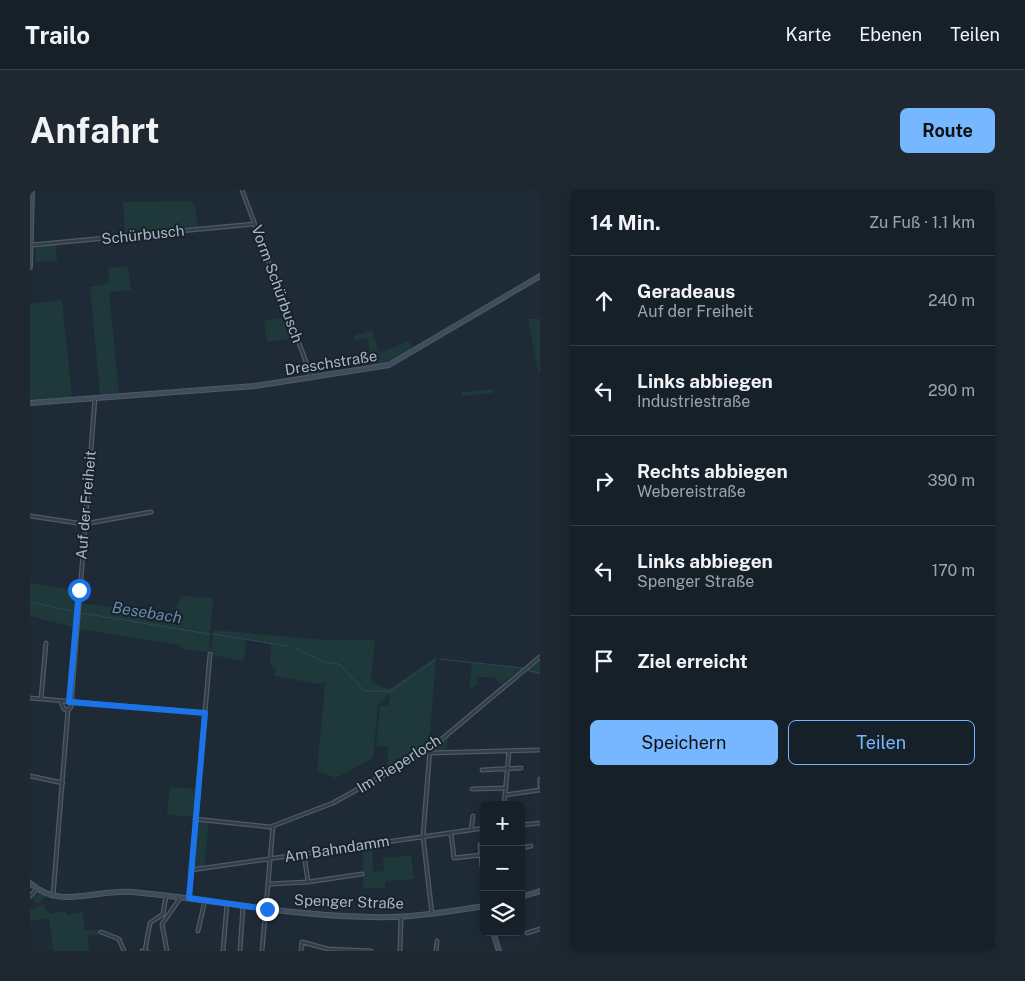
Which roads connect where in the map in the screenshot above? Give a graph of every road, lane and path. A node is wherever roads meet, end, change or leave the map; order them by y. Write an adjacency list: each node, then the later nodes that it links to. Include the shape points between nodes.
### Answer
1 (32, 190): 4 (street)
2 (242, 190): 3 (street, Vorm Schürbusch)
3 (254, 224): 4 (street, Schürbusch); 7 (street, Vorm Schürbusch)
4 (32, 246): 5 (street)
5 (30, 267)
6 (540, 276): 7 (street, Dreschstraße, via 389,365)
7 (312, 378): 8 (street, Dreschstraße, via 255,386)
8 (95, 398): 9 (street, Dreschstraße); 12 (street, Auf der Freiheit)
9 (30, 404)
10 (151, 512): 12 (street)
11 (30, 516): 12 (street)
12 (84, 524): 19 (street, Auf der Freiheit)
13 (46, 643): 17 (street)
14 (210, 654): 21 (street)
15 (540, 657): 23 (street, Im Pieperloch)
16 (30, 698): 17 (street)
17 (41, 699): 18 (street)
18 (61, 702): 19 (street); 20 (street)
19 (69, 702): 20 (street, Auf der Freiheit, via 71,707); 21 (street)
20 (68, 710): 30 (street)
21 (205, 713): 38 (street)
22 (540, 750): 24 (street)
23 (429, 751): 24 (street); 41 (street, Im Pieperloch, via 338,801); 45 (street)
24 (509, 751): 26 (street)
25 (521, 768): 26 (street)
26 (508, 769): 27 (street); 32 (street)
27 (482, 770)
28 (30, 776): 30 (street)
29 (540, 779): 31 (street)
30 (63, 783): 61 (street)
31 (540, 786)
32 (506, 788): 33 (street); 35 (street)
33 (472, 789)
34 (540, 790): 35 (street)
35 (505, 794): 36 (street)
36 (504, 801)
37 (473, 816): 43 (street)
38 (195, 819): 41 (street, Im Pieperloch); 51 (street)
39 (525, 824): 40 (street)
40 (540, 824)
41 (273, 827): 50 (street)
42 (480, 829): 43 (street, Am Bahndamm)
43 (471, 830): 44 (street, Am Bahndamm)
44 (450, 832): 45 (street, Am Bahndamm); 49 (street, via 454,858)
45 (423, 836): 48 (street, Am Bahndamm); 69 (street)
46 (531, 846): 47 (street)
47 (525, 847)
48 (304, 854): 50 (street, Am Bahndamm); 53 (street)
49 (480, 855)
50 (270, 859): 51 (street, Am Bahndamm); 55 (street)
51 (191, 870): 63 (street)
52 (362, 874): 53 (street)
53 (308, 882): 55 (street)
54 (30, 883): 56 (street)
55 (268, 884): 68 (street)
56 (37, 889): 58 (street); 61 (street)
57 (540, 891): 60 (street)
58 (30, 896)
59 (166, 896): 61 (street, Spenger Straße, via 115,891); 62 (street, Spenger Straße); 79 (street, via 163,914 150,923)
60 (525, 896)
61 (52, 897)
62 (182, 897): 63 (street, Spenger Straße); 80 (street, via 162,922)
63 (189, 898): 64 (street, Spenger Straße)
64 (205, 900): 65 (street, Spenger Straße); 72 (street)
65 (227, 904): 66 (street, Spenger Straße); 81 (street)
66 (243, 906): 68 (street, Spenger Straße); 82 (street)
67 (480, 907): 69 (street, Spenger Straße)
68 (267, 909): 70 (street, Spenger Straße); 83 (street)
69 (432, 914): 70 (street, Spenger Straße)
70 (401, 917): 86 (street)
71 (540, 929): 74 (street)
72 (198, 930)
73 (101, 932): 78 (street, via 119,938)
74 (527, 933)
75 (494, 936): 88 (street)
76 (437, 941): 87 (street)
77 (332, 950): 84 (street, via 302,942); 85 (street)
78 (124, 951)
79 (144, 951)
80 (167, 951)
81 (223, 951)
82 (240, 951)
83 (262, 951)
84 (301, 951)
85 (372, 951)
86 (400, 951)
87 (436, 951)
88 (499, 951)

